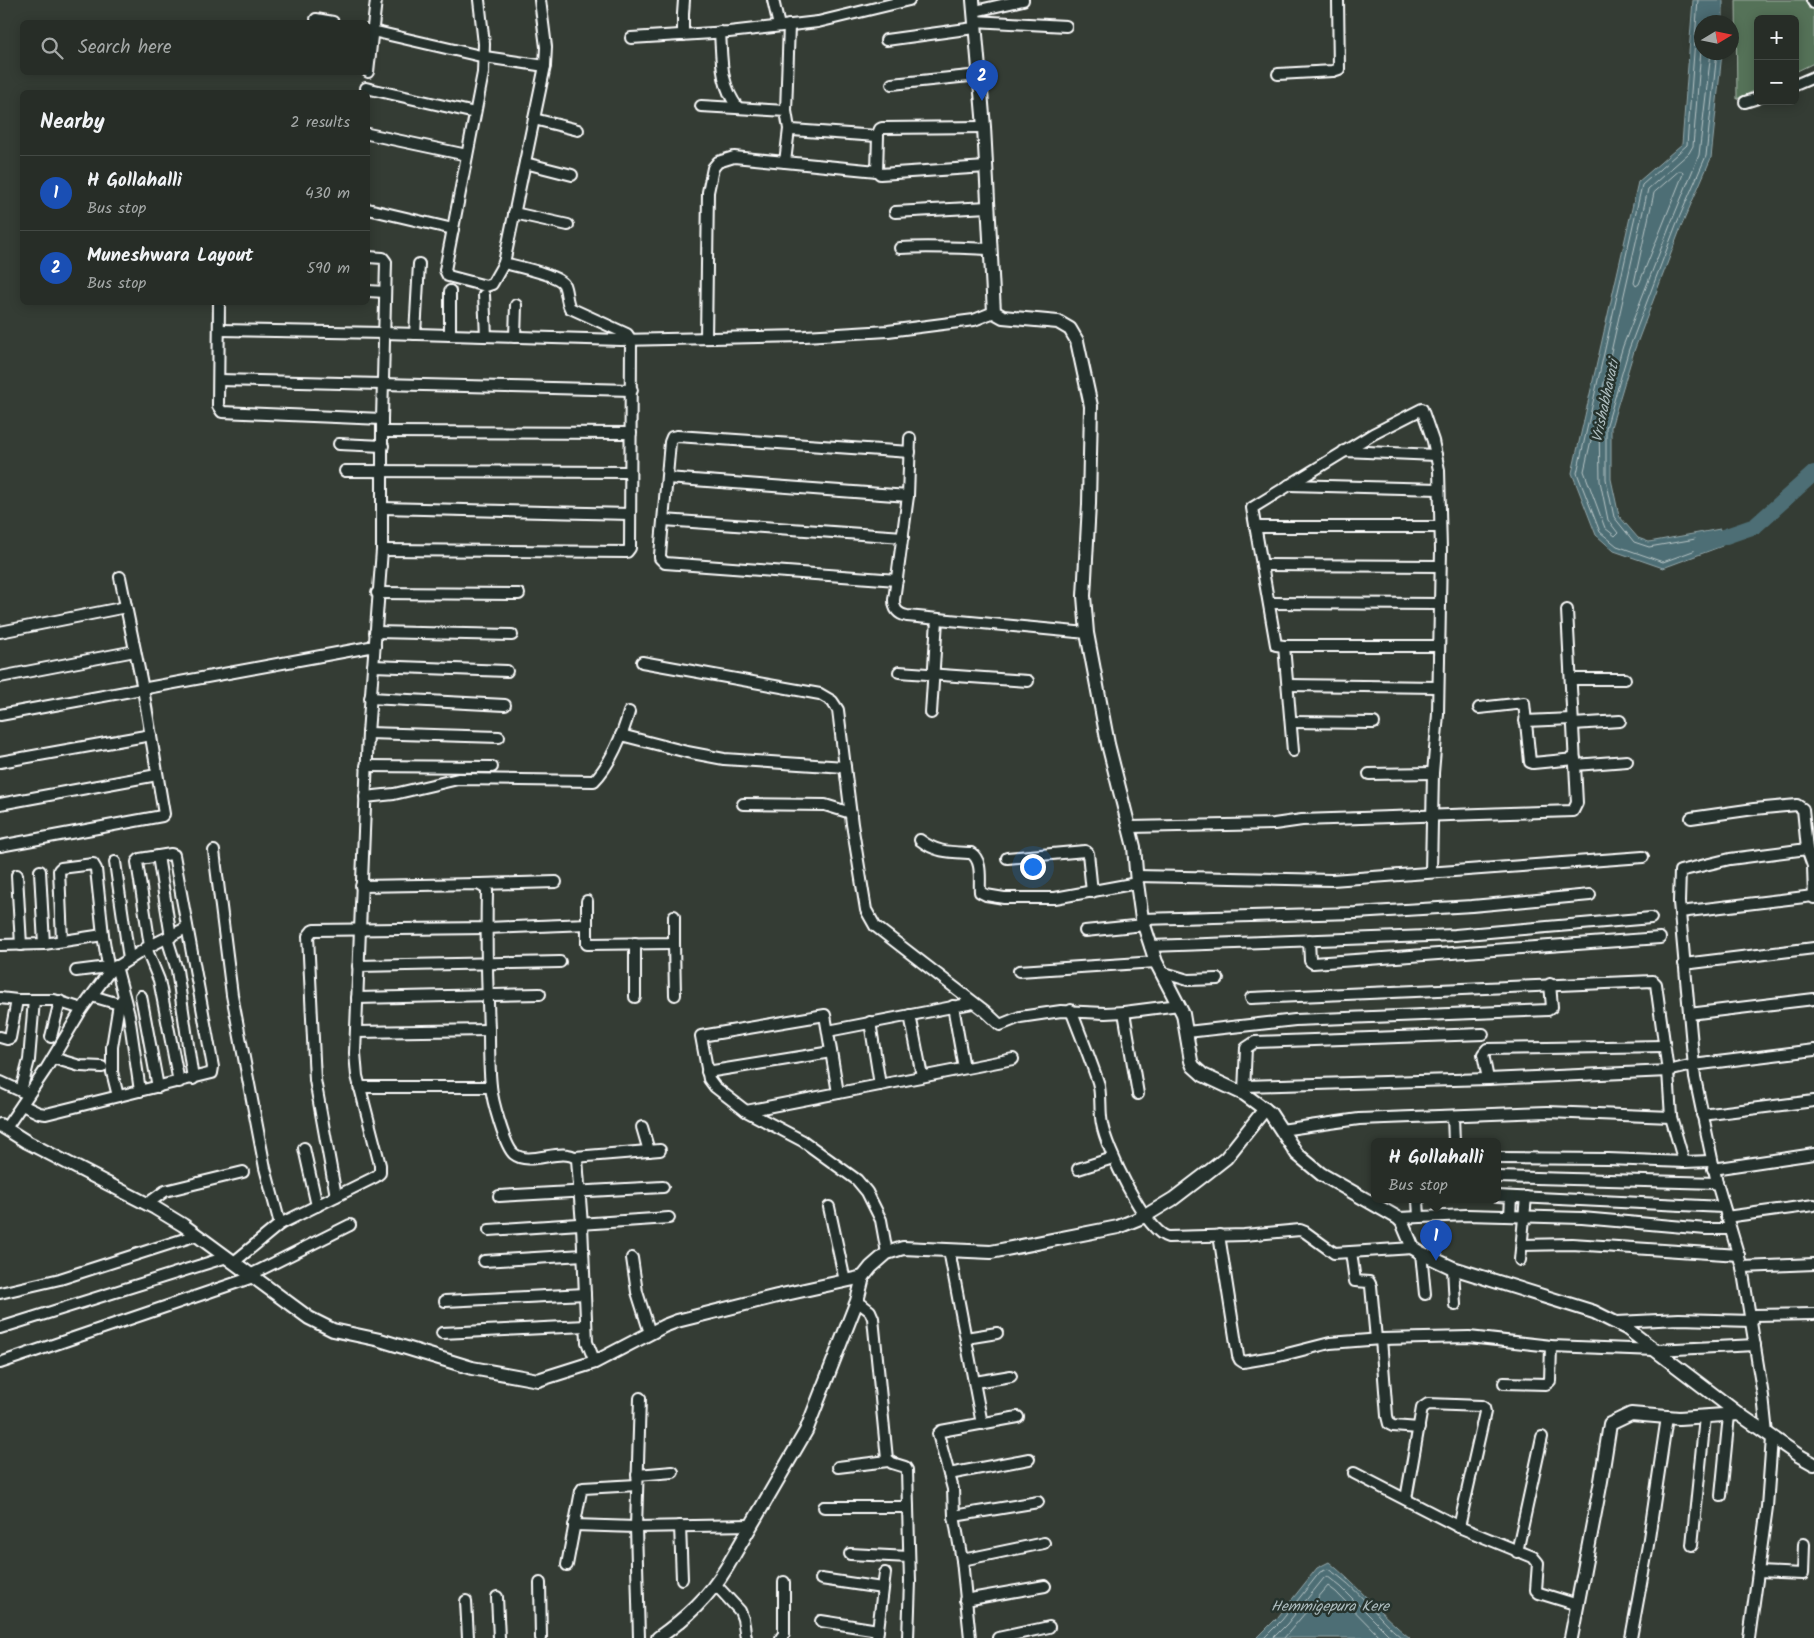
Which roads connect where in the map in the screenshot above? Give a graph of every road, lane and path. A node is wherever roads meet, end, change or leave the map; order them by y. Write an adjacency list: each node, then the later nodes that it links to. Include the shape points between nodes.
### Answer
1 (376, 0): 16 (street)
2 (480, 0): 21 (street)
3 (540, 0): 22 (street)
4 (684, 0): 18 (street)
5 (774, 0): 14 (street)
6 (909, 0): 14 (street, via 818,22)
7 (1023, 0): 11 (street)
8 (1338, 0): 23 (street, via 1339,69)
9 (1812, 0): 10 (street)
10 (1814, 3)
11 (974, 15): 15 (street); 20 (street); 25 (street)
12 (316, 19): 13 (street)
13 (322, 20)
14 (784, 26): 17 (street); 35 (street)
15 (1066, 26)
16 (370, 30): 21 (street)
17 (720, 32): 18 (street); 34 (street, via 724,84)
18 (683, 35): 19 (street)
19 (631, 38)
20 (886, 40)
21 (485, 57): 22 (street); 36 (street)
22 (545, 66): 37 (street)
23 (1278, 74)
24 (368, 75): 29 (street)
25 (980, 75): 28 (street); 38 (street)
26 (1814, 77): 27 (street)
27 (1799, 83)
28 (892, 84)
29 (365, 90)
30 (370, 91): 36 (street)
31 (1754, 99): 32 (street)
32 (1744, 102)
33 (701, 106): 34 (street)
34 (738, 108): 35 (street)
35 (786, 111): 40 (street)
36 (475, 113): 43 (street)
37 (534, 119): 39 (street); 45 (street)
38 (984, 127): 42 (street, via 882,128); 46 (street)
39 (578, 130)
40 (789, 130): 42 (street); 44 (street)
41 (370, 134): 43 (street)
42 (878, 136): 47 (street)
43 (467, 155): 54 (street)
44 (785, 162): 47 (street); 73 (street, via 734,157 718,162 713,168 708,192)
45 (525, 164): 48 (street); 52 (street)
46 (986, 167): 47 (street, via 882,175); 49 (street)
47 (877, 172)
48 (572, 175)
49 (988, 207): 51 (street); 56 (street)
50 (370, 209): 54 (street)
51 (895, 212)
52 (514, 213): 53 (street); 58 (street)
53 (568, 226)
54 (453, 229): 58 (street, via 445,270 448,276 486,286 492,284)
55 (900, 248): 56 (street)
56 (990, 248): 66 (street)
57 (370, 257): 62 (street, via 385,260)
58 (504, 263): 74 (street, via 561,281 570,308 627,334)
59 (419, 264): 69 (street)
60 (370, 291): 62 (street)
61 (450, 291): 70 (street)
62 (385, 292): 68 (street)
63 (484, 295): 71 (street)
64 (219, 305): 67 (street)
65 (516, 305): 72 (street)
66 (994, 312): 73 (street, via 974,320 888,331); 114 (street, via 1003,317 1058,322 1070,329 1077,341 1091,406 1084,596)
67 (220, 330): 68 (street); 75 (street)
68 (384, 333): 69 (street); 76 (street)
69 (415, 334): 70 (street)
70 (450, 335): 71 (street)
71 (486, 336): 72 (street)
72 (515, 337): 74 (street)
73 (706, 338): 74 (street)
74 (631, 340): 77 (street)
75 (219, 380): 76 (street); 78 (street, via 218,406 224,412)
76 (383, 385): 77 (street); 78 (street)
77 (632, 390): 80 (street)
78 (382, 419): 79 (street)
79 (382, 432): 80 (street); 83 (street)
80 (631, 433): 89 (street)
81 (910, 438): 85 (street)
82 (339, 444): 83 (street)
83 (383, 446): 88 (street)
84 (1344, 451): 86 (street); 86 (street, via 1422,409); 91 (street)
85 (910, 452): 90 (street, via 677,436 670,442); 93 (street)
86 (1436, 455): 92 (street)
87 (345, 471): 88 (street)
88 (383, 472): 89 (street); 94 (street)
89 (630, 472): 95 (street)
90 (667, 478): 93 (street); 96 (street)
91 (1289, 485): 92 (street); 97 (street, via 1252,508)
92 (1439, 489): 98 (street)
93 (908, 496): 99 (street)
94 (382, 508): 95 (street); 100 (street)
95 (630, 514): 100 (street, via 630,548 625,553)
96 (664, 520): 99 (street); 104 (street, via 660,554 662,561 669,564)
97 (1255, 527): 98 (street); 101 (street)
98 (1440, 527): 102 (street)
99 (903, 538): 104 (street)
100 (382, 550): 105 (street)
101 (1262, 566): 102 (street); 107 (street)
102 (1440, 566): 108 (street)
103 (120, 577): 109 (street)
104 (897, 580): 111 (street, via 894,606 897,612)
105 (377, 593): 106 (street); 113 (street)
106 (519, 594)
107 (1269, 603): 108 (street); 117 (street, via 1276,645)
108 (1440, 604): 118 (street)
109 (126, 607): 112 (street); 119 (street)
110 (1567, 610): 126 (street)
111 (937, 620): 114 (street); 124 (street)
112 (0, 632)
113 (375, 632): 115 (street); 116 (street)
114 (1087, 633): 163 (street, via 1108,744)
115 (512, 635)
116 (374, 646): 121 (street); 131 (street)
117 (1284, 646): 118 (street); 129 (street)
118 (1439, 646): 130 (street)
119 (135, 651): 125 (street); 131 (street)
120 (642, 662): 152 (street, via 826,696 838,710)
121 (373, 666): 122 (street); 132 (street)
122 (508, 671)
123 (899, 672): 124 (street)
124 (934, 673): 128 (street); 136 (street)
125 (0, 677)
126 (1570, 679): 127 (street); 139 (street)
127 (1625, 679)
128 (1028, 681)
129 (1288, 685): 130 (street); 141 (street)
130 (1438, 687): 154 (street)
131 (143, 689): 137 (street); 144 (street)
132 (370, 698): 133 (street); 143 (street)
133 (506, 705)
134 (1479, 708): 138 (street, via 1524,703)
135 (628, 712): 145 (street)
136 (931, 713)
137 (0, 715)
138 (1525, 721): 139 (street); 150 (street, via 1531,762)
139 (1573, 721): 140 (street); 150 (street)
140 (1620, 721)
141 (1291, 722): 142 (street); 147 (street)
142 (1374, 723)
143 (368, 733): 146 (street); 151 (street)
144 (151, 735): 149 (street); 156 (street)
145 (621, 735): 152 (street, via 724,759); 157 (street, via 594,781 458,779 394,794)
146 (499, 738)
147 (1293, 751)
148 (1627, 761): 150 (street)
149 (0, 762)
150 (1575, 762): 161 (street, via 1577,803 1573,811)
151 (366, 766): 153 (street); 157 (street)
152 (845, 766): 160 (street)
153 (492, 767)
154 (1433, 772): 155 (street); 161 (street)
155 (1369, 774)
156 (157, 775): 158 (street); 165 (street, via 162,816)
157 (365, 797): 178 (street)
158 (0, 804)
159 (743, 804): 160 (street, via 826,805)
160 (851, 813): 230 (street, via 866,910 875,926)
161 (1432, 816): 163 (street); 173 (street)
162 (1691, 818): 166 (street, via 1797,805 1803,809)
163 (1130, 828): 175 (street)
164 (920, 840): 179 (street, via 930,848 974,855 979,865 980,892 986,895 1055,898)
165 (0, 846)
166 (1807, 849): 181 (street, via 1813,866); 183 (street, via 1730,859 1680,871)
167 (214, 851): 316 (street, via 232,995 265,1168)
168 (158, 856): 188 (street, via 174,855); 193 (street); 203 (street, via 140,858 137,862)
169 (1642, 857): 173 (street)
170 (1007, 858): 179 (street, via 1086,851)
171 (115, 862): 205 (street)
172 (40, 871): 199 (street)
173 (1431, 871): 175 (street, via 1332,880)
174 (17, 875): 201 (street)
175 (1137, 879): 179 (street); 186 (street)
176 (556, 882): 177 (street)
177 (478, 884): 178 (street); 189 (street, via 487,891)
178 (361, 886): 190 (street)
179 (1092, 892)
180 (1590, 895): 186 (street, via 1472,906)
181 (1814, 897): 183 (street)
182 (588, 901): 187 (street)
183 (1680, 912): 207 (street)
184 (674, 916): 198 (street)
185 (1651, 918): 195 (street, via 1455,935)
186 (1143, 922): 191 (street); 202 (street)
187 (587, 924): 189 (street); 197 (street, via 586,944)
188 (186, 928): 193 (street); 257 (street, via 213,1070 210,1074)
189 (486, 928): 190 (street); 208 (street)
190 (360, 930): 209 (street); 297 (street, via 314,930 308,936 315,1080)
191 (1085, 931)
192 (103, 935): 196 (street); 196 (street, via 94,865 61,868); 211 (street)
193 (169, 938): 203 (street); 257 (street)
194 (1660, 938): 195 (street, via 1313,963)
195 (1309, 940): 202 (street)
196 (62, 941): 199 (street)
197 (635, 943): 198 (street); 221 (street)
198 (674, 943): 218 (street)
199 (44, 944): 201 (street)
200 (0, 945): 201 (street)
201 (21, 945)
202 (1150, 946): 210 (street)
203 (148, 947): 205 (street); 260 (street, via 159,980)
204 (1814, 948): 207 (street)
205 (128, 959): 211 (street)
206 (560, 962): 208 (street)
207 (1684, 964): 236 (street)
208 (486, 965): 209 (street); 217 (street)
209 (358, 966): 223 (street)
210 (1158, 967): 213 (street); 214 (street, via 1188,980); 231 (street)
211 (111, 968): 212 (street); 219 (street); 228 (street)
212 (76, 971)
213 (1019, 971)
214 (1218, 980)
215 (1550, 984): 224 (street); 242 (street, via 1552,1007 1548,1010 1295,1020); 246 (street, via 1653,981)
216 (540, 994): 217 (street)
217 (488, 995): 223 (street); 239 (street)
218 (675, 995)
219 (92, 996): 228 (street); 233 (street)
220 (141, 996): 262 (street)
221 (635, 997)
222 (0, 998): 226 (street)
223 (357, 998): 241 (street)
224 (1251, 998)
225 (1814, 999): 236 (street)
226 (17, 1000): 227 (street); 244 (street, via 10,1038)
227 (34, 1000): 229 (street); 267 (street)
228 (121, 1000): 266 (street, via 129,1015); 270 (street, via 112,1046 112,1072)
229 (60, 1002): 233 (street); 245 (street)
230 (973, 1002): 232 (street); 234 (street, via 1000,1025 1020,1017)
231 (1179, 1005): 235 (street); 242 (street)
232 (953, 1006): 237 (street); 253 (street)
233 (82, 1009): 249 (street)
234 (1071, 1010): 235 (street); 287 (street, via 1098,1082 1102,1124)
235 (1124, 1012): 269 (street)
236 (1689, 1014): 251 (street)
237 (910, 1015): 238 (street); 256 (street)
238 (870, 1022): 240 (street); 261 (street)
239 (489, 1030): 241 (street); 264 (street)
240 (828, 1031): 248 (street); 255 (street, via 825,1015 701,1036)
241 (356, 1032): 263 (street, via 355,1053)
242 (1186, 1032): 265 (street, via 1191,1061 1198,1072)
243 (1482, 1034): 265 (street, via 1255,1042 1246,1048)
244 (0, 1037)
245 (51, 1037)
246 (1664, 1046): 254 (street); 258 (street, via 1487,1049 1483,1054)
247 (1814, 1050): 251 (street)
248 (831, 1052): 255 (street); 268 (street)
249 (52, 1058): 252 (street, via 80,1066); 267 (street)
250 (1013, 1059): 253 (street)
251 (1694, 1065): 254 (street); 275 (street)
252 (102, 1066)
253 (964, 1068): 256 (street)
254 (1668, 1071): 258 (street); 277 (street)
255 (707, 1072): 274 (street, via 715,1087)
256 (922, 1076): 261 (street)
257 (193, 1078): 260 (street)
258 (1488, 1080): 265 (street)
259 (1, 1082): 267 (street)
260 (179, 1082): 262 (street)
261 (880, 1085): 268 (street)
262 (158, 1087): 266 (street)
263 (360, 1087): 264 (street); 297 (street, via 380,1173)
264 (491, 1087): 286 (street, via 499,1120 513,1153 521,1158)
265 (1244, 1090): 273 (street)
266 (140, 1091): 270 (street)
267 (25, 1093): 272 (street)
268 (838, 1093): 274 (street)
269 (1138, 1094)
270 (118, 1096): 272 (street, via 46,1114)
271 (1814, 1101): 275 (street)
272 (22, 1105): 278 (street)
273 (1265, 1109): 280 (street); 310 (street, via 1226,1158)
274 (746, 1111): 327 (street, via 803,1140 857,1180 881,1220)
275 (1702, 1115): 290 (street)
276 (1452, 1116): 277 (street, via 1548,1112); 280 (street, via 1359,1120); 281 (street)
277 (1671, 1117): 289 (street)
278 (3, 1126): 305 (street, via 27,1142)
279 (642, 1127): 284 (street)
280 (1281, 1130): 302 (street, via 1298,1154 1321,1174)
281 (1454, 1138)
282 (304, 1148): 307 (street)
283 (660, 1150): 284 (street)
284 (648, 1151): 286 (street)
285 (1814, 1154): 290 (street)
286 (575, 1157): 296 (street)
287 (1112, 1158): 291 (street); 310 (street)
288 (1501, 1158): 289 (street)
289 (1684, 1162): 290 (street)
290 (1712, 1165): 294 (street)
291 (1078, 1168)
292 (243, 1172): 305 (street, via 165,1191)
293 (1501, 1177): 294 (street)
294 (1717, 1183): 309 (street)
295 (663, 1187): 296 (street)
296 (580, 1193): 298 (street); 317 (street)
297 (336, 1196): 307 (street)
298 (499, 1196)
299 (1501, 1196): 300 (street)
300 (1511, 1197): 301 (street); 311 (street)
301 (1526, 1197): 309 (street); 313 (street)
302 (1371, 1203)
303 (1372, 1203): 315 (street)
304 (1418, 1203): 312 (street)
305 (147, 1204): 321 (street)
306 (1814, 1204): 309 (street)
307 (317, 1206): 316 (street)
308 (829, 1207): 339 (street)
309 (1724, 1212): 319 (street)
310 (1145, 1216): 322 (street, via 1164,1236); 324 (street, via 1118,1227 992,1252)
311 (1510, 1216): 312 (street); 313 (street)
312 (1419, 1217): 315 (street)
313 (1524, 1217): 319 (street); 323 (street)
314 (669, 1218): 317 (street)
315 (1398, 1218): 325 (street)
316 (280, 1224): 331 (street)
317 (582, 1224): 320 (street); 328 (street)
318 (350, 1225): 337 (street)
319 (1730, 1229): 329 (street)
320 (489, 1230)
321 (197, 1234): 331 (street); 340 (street, via 60,1279)
322 (1219, 1235): 326 (street, via 1303,1231 1332,1252); 355 (street, via 1241,1362 1330,1343)
323 (1522, 1245): 329 (street, via 1572,1244); 332 (street)
324 (949, 1250): 327 (street, via 903,1248); 354 (street)
325 (1417, 1251): 326 (street); 336 (street); 342 (street)
326 (1351, 1252): 355 (street, via 1354,1281 1369,1282 1371,1286)
327 (887, 1253): 338 (street)
328 (583, 1254): 333 (street); 341 (street)
329 (1739, 1255): 335 (street)
330 (632, 1258): 352 (street)
331 (230, 1259): 337 (street); 350 (street)
332 (1520, 1260)
333 (484, 1261)
334 (1814, 1264): 335 (street)
335 (1742, 1267): 347 (street)
336 (1453, 1268): 345 (street); 348 (street)
337 (252, 1276): 359 (street, via 309,1318 333,1330 389,1342 472,1368 538,1380); 360 (street)
338 (863, 1278): 339 (street); 344 (street)
339 (845, 1281): 352 (street, via 701,1314)
340 (0, 1294)
341 (585, 1294): 343 (street); 349 (street)
342 (1425, 1294)
343 (445, 1301)
344 (857, 1301): 374 (street, via 870,1311 873,1318); 388 (street, via 806,1431)
345 (1456, 1305)
346 (1814, 1314): 347 (street)
347 (1751, 1318): 348 (street); 356 (street)
348 (1617, 1322): 358 (street)
349 (586, 1326): 351 (street); 359 (street, via 587,1342)
350 (0, 1328)
351 (442, 1333)
352 (650, 1333): 359 (street)
353 (997, 1333): 354 (street)
354 (966, 1338): 362 (street)
355 (1379, 1339): 357 (street, via 1470,1337); 370 (street, via 1389,1424)
356 (1756, 1345): 358 (street); 371 (street)
357 (1551, 1346): 358 (street); 363 (street, via 1550,1381 1546,1384)
358 (1656, 1350): 365 (street)
359 (595, 1362)
360 (0, 1363)
361 (1011, 1376): 362 (street)
362 (975, 1382): 369 (street)
363 (1504, 1383)
364 (640, 1398): 380 (street)
365 (1734, 1414): 366 (street); 371 (street); 381 (street)
366 (1704, 1416): 368 (street); 394 (street)
367 (1018, 1417): 369 (street)
368 (1668, 1417): 412 (street, via 1631,1414 1610,1424); 427 (street)
369 (982, 1424): 379 (street, via 938,1434)
370 (1419, 1428): 382 (street); 391 (street, via 1422,1408 1428,1404 1484,1408)
371 (1770, 1436): 375 (street); 400 (street, via 1767,1506)
372 (1542, 1437): 395 (street)
373 (1029, 1459): 379 (street)
374 (888, 1461): 376 (street); 385 (street, via 907,1469)
375 (1814, 1464)
376 (838, 1467)
377 (673, 1472): 380 (street)
378 (1354, 1473): 382 (street)
379 (949, 1474): 386 (street)
380 (637, 1480): 387 (street, via 583,1488); 390 (street)
381 (1721, 1496)
382 (1406, 1499): 391 (street)
383 (1038, 1502): 386 (street)
384 (824, 1506): 385 (street)
385 (908, 1507): 397 (street)
386 (954, 1516): 398 (street)
387 (574, 1525): 390 (street); 399 (street)
388 (752, 1525): 389 (street); 406 (street)
389 (680, 1526): 390 (street); 402 (street)
390 (636, 1527): 419 (street)
391 (1459, 1527): 395 (street)
392 (1044, 1543): 398 (street)
393 (1804, 1544): 400 (street, via 1802,1574)
394 (1692, 1545)
395 (1517, 1552): 412 (street, via 1537,1560 1538,1593)
396 (850, 1554): 397 (street)
397 (909, 1557): 423 (street)
398 (962, 1560): 410 (street)
399 (567, 1565)
400 (1758, 1572): 428 (street)
401 (885, 1573): 408 (street)
402 (682, 1579)
403 (821, 1579): 408 (street)
404 (784, 1582): 422 (street, via 784,1634)
405 (540, 1583): 418 (street)
406 (716, 1585): 420 (street, via 698,1606); 421 (street, via 740,1611)
407 (1045, 1586): 410 (street)
408 (882, 1588): 415 (street)
409 (497, 1597): 417 (street)
410 (966, 1600): 424 (street)
411 (466, 1601): 416 (street)
412 (1578, 1605): 426 (street)
413 (821, 1621): 415 (street)
414 (1049, 1627): 425 (street)
415 (877, 1634)
416 (468, 1638)
417 (499, 1638)
418 (541, 1638)
419 (639, 1638)
420 (658, 1638)
421 (746, 1638)
422 (781, 1638)
423 (908, 1638)
424 (970, 1638)
425 (998, 1638)
426 (1571, 1638)
427 (1631, 1638)
428 (1750, 1638)

